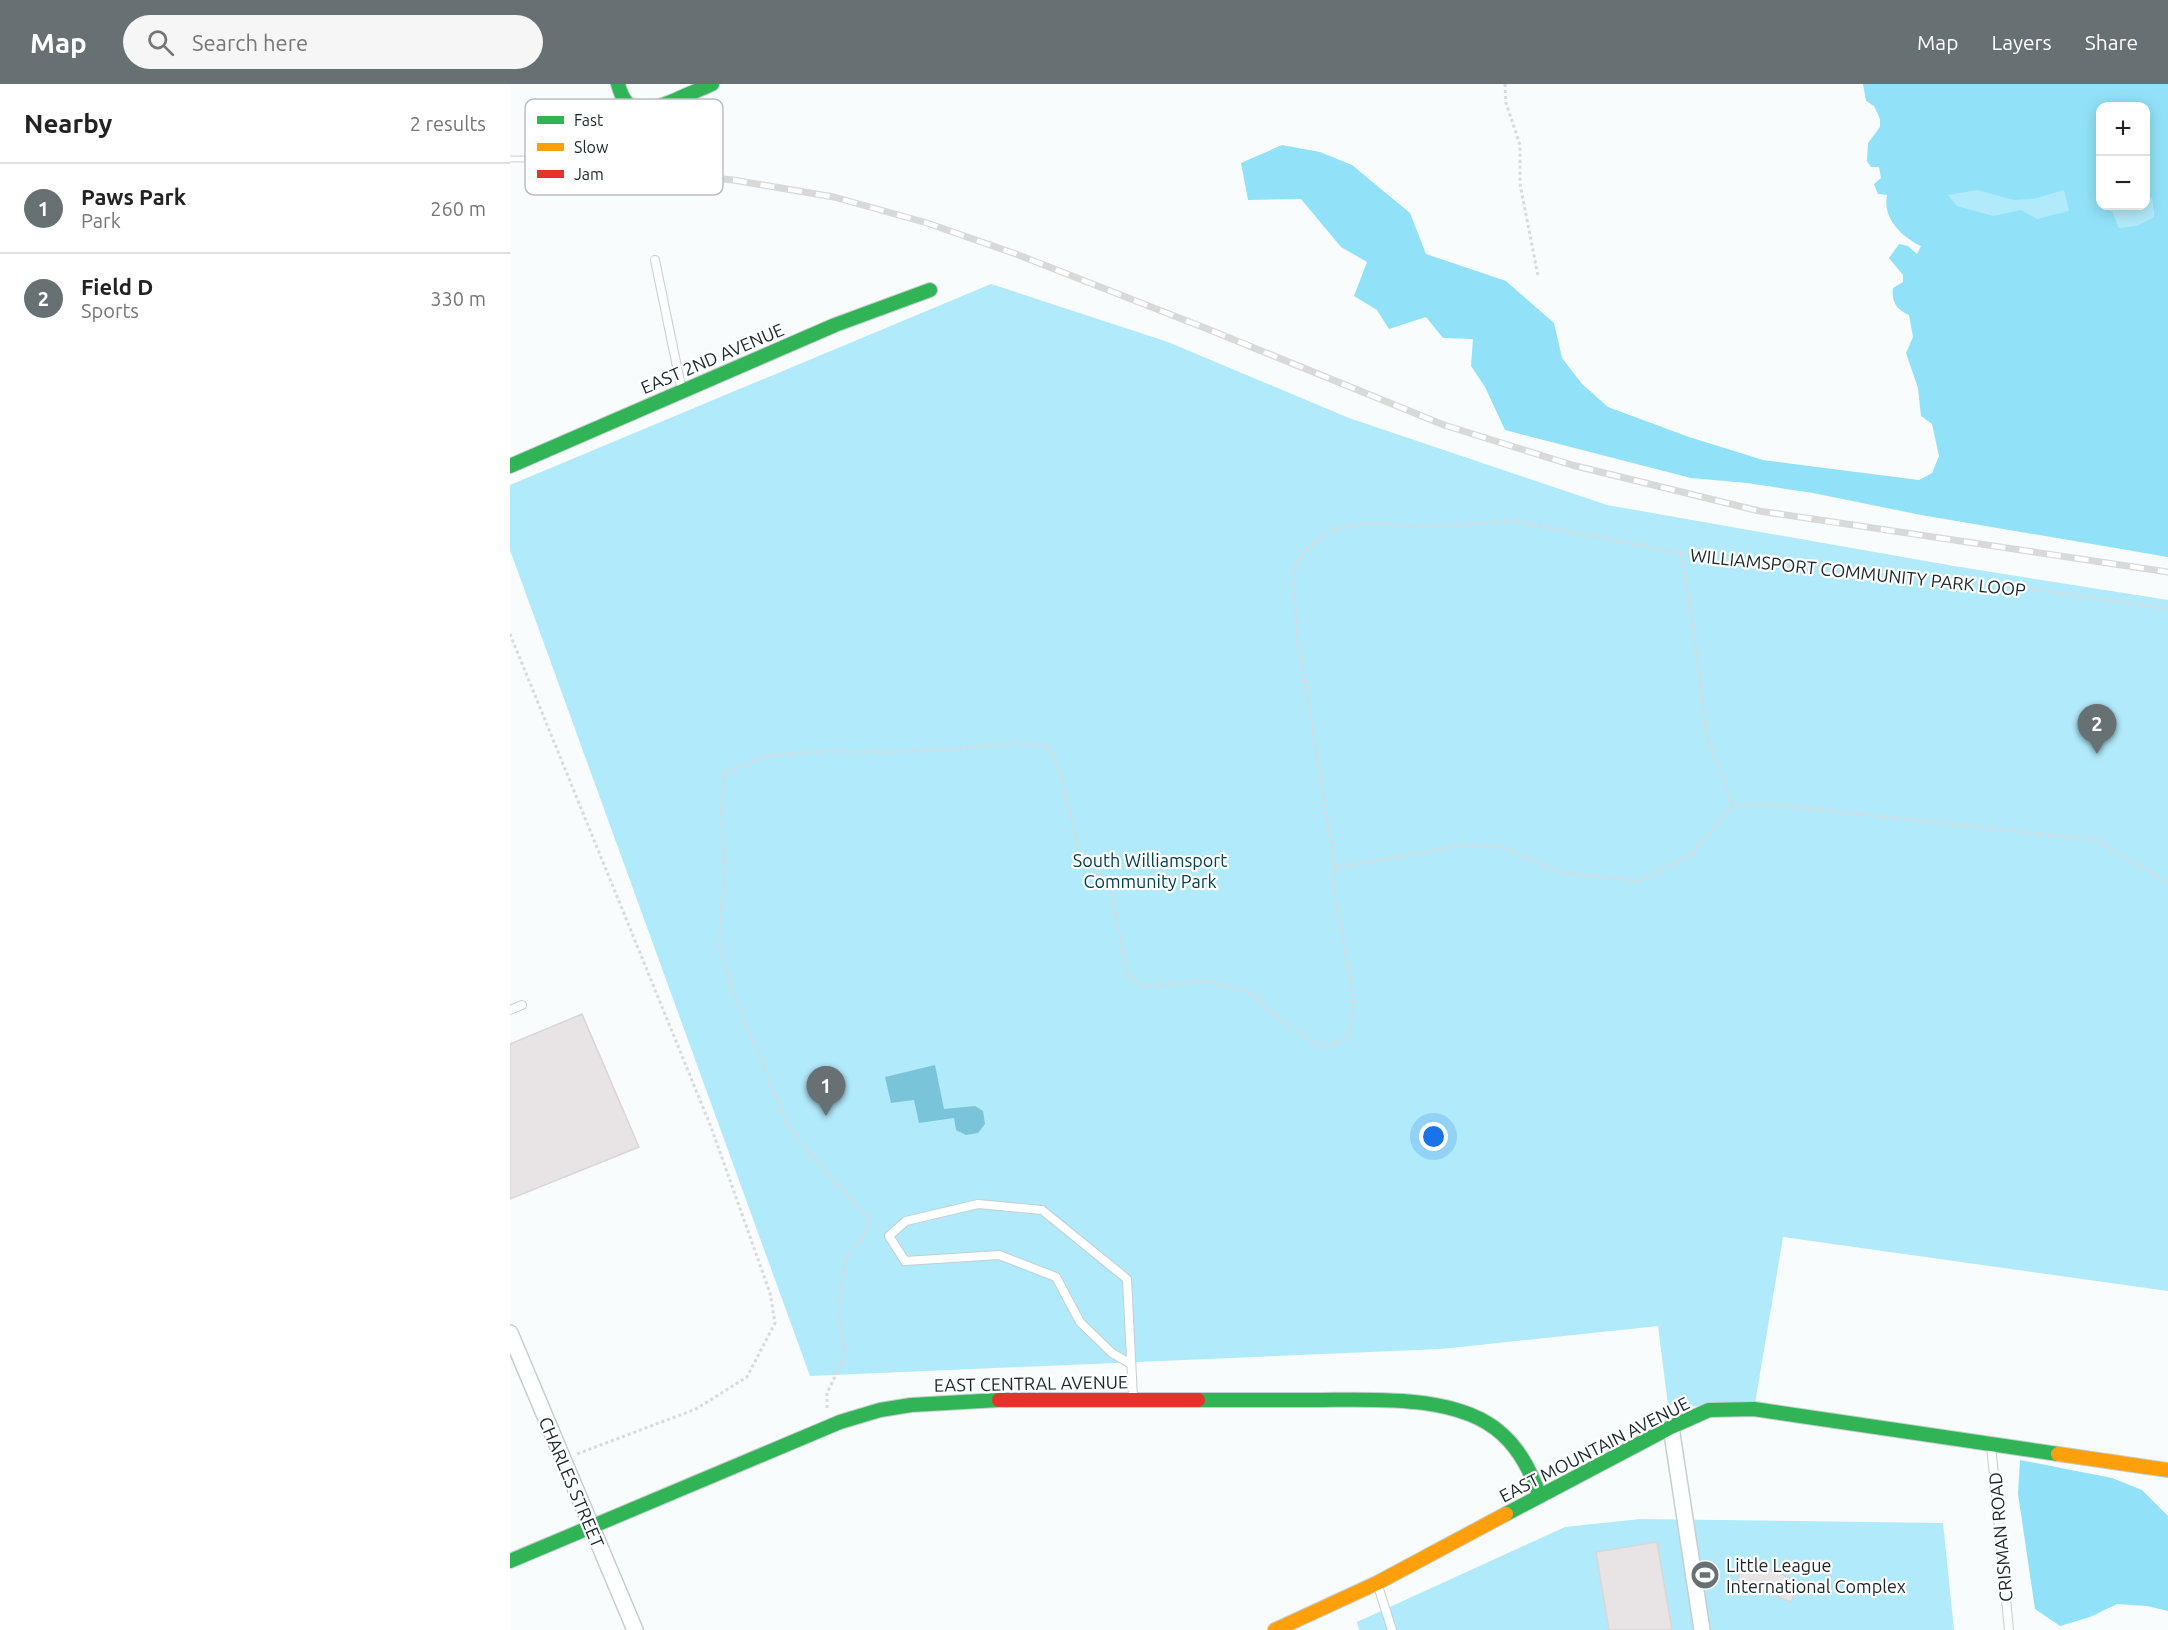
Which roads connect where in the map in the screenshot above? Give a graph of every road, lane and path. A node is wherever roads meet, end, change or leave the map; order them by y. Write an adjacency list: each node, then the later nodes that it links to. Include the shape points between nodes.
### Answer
1 (618, 84): 4 (street)
2 (712, 84): 5 (street)
3 (1505, 84): 7 (path, via 1506,103 1520,145 1520,184)
4 (623, 99)
5 (676, 99)
6 (655, 260): 9 (lane)
7 (1538, 276)
8 (930, 290): 9 (street, EAST 2ND AVENUE, via 835,325)
9 (682, 391): 10 (street, EAST 2ND AVENUE)
10 (510, 466)
11 (1681, 554): 12 (path, WILLIAMSPORT COMMUNITY PARK LOOP, via 1825,572 2003,585); 14 (path, via 1707,737); 15 (path, WILLIAMSPORT COMMUNITY PARK LOOP, via 1515,521 1421,527 1371,523 1334,529 1307,548 1296,565 1293,579 1297,629)
12 (2168, 609)
13 (510, 634): 25 (path, via 711,1127 770,1293 775,1323 747,1377 696,1409)
14 (1733, 806): 15 (path, via 1689,856 1640,881 1562,873 1503,847 1464,845); 16 (path, via 1769,804 2097,840)
15 (1335, 868): 23 (path, WILLIAMSPORT COMMUNITY PARK LOOP, via 1333,880 1354,1004 1348,1038 1323,1048 1248,992 1210,982 1143,986 1127,974 1111,890 1079,849 1048,746 1016,742 939,750 825,751 766,756 724,773 724,882 719,947 734,994 788,1126 869,1218 866,1231 844,1260 838,1313 845,1349 827,1392)
16 (2168, 883)
17 (522, 1005): 18 (lane)
18 (510, 1010)
19 (510, 1333): 25 (street, CHARLES STREET)
20 (1131, 1364): 20 (lane, via 1126,1279 1042,1210 978,1204 906,1221 889,1236 905,1262 999,1255 1056,1277 1080,1322 1112,1353); 21 (lane)
21 (1133, 1400): 23 (street, EAST CENTRAL AVENUE, via 934,1402 880,1410); 27 (street, EAST CENTRAL AVENUE, via 1386,1400 1458,1410 1499,1430 1526,1464)
22 (1671, 1427): 24 (street, EAST MOUNTAIN AVENUE, via 1709,1410 1754,1409); 27 (street, EAST MOUNTAIN AVENUE); 34 (street)
23 (827, 1428): 28 (street, EAST CENTRAL AVENUE)
24 (1991, 1443): 26 (street, EAST MOUNTAIN AVENUE); 35 (lane, CRISMAN ROAD)
25 (563, 1459): 28 (street, CHARLES STREET)
26 (2168, 1470)
27 (1540, 1496): 30 (street, EAST MOUNTAIN AVENUE)
28 (591, 1527): 29 (street, EAST CENTRAL AVENUE); 31 (street, CHARLES STREET)
29 (510, 1561)
30 (1377, 1583): 32 (street, EAST MOUNTAIN AVENUE); 33 (lane)
31 (635, 1630)
32 (1275, 1630)
33 (1392, 1630)
34 (1702, 1630)
35 (2009, 1630)

